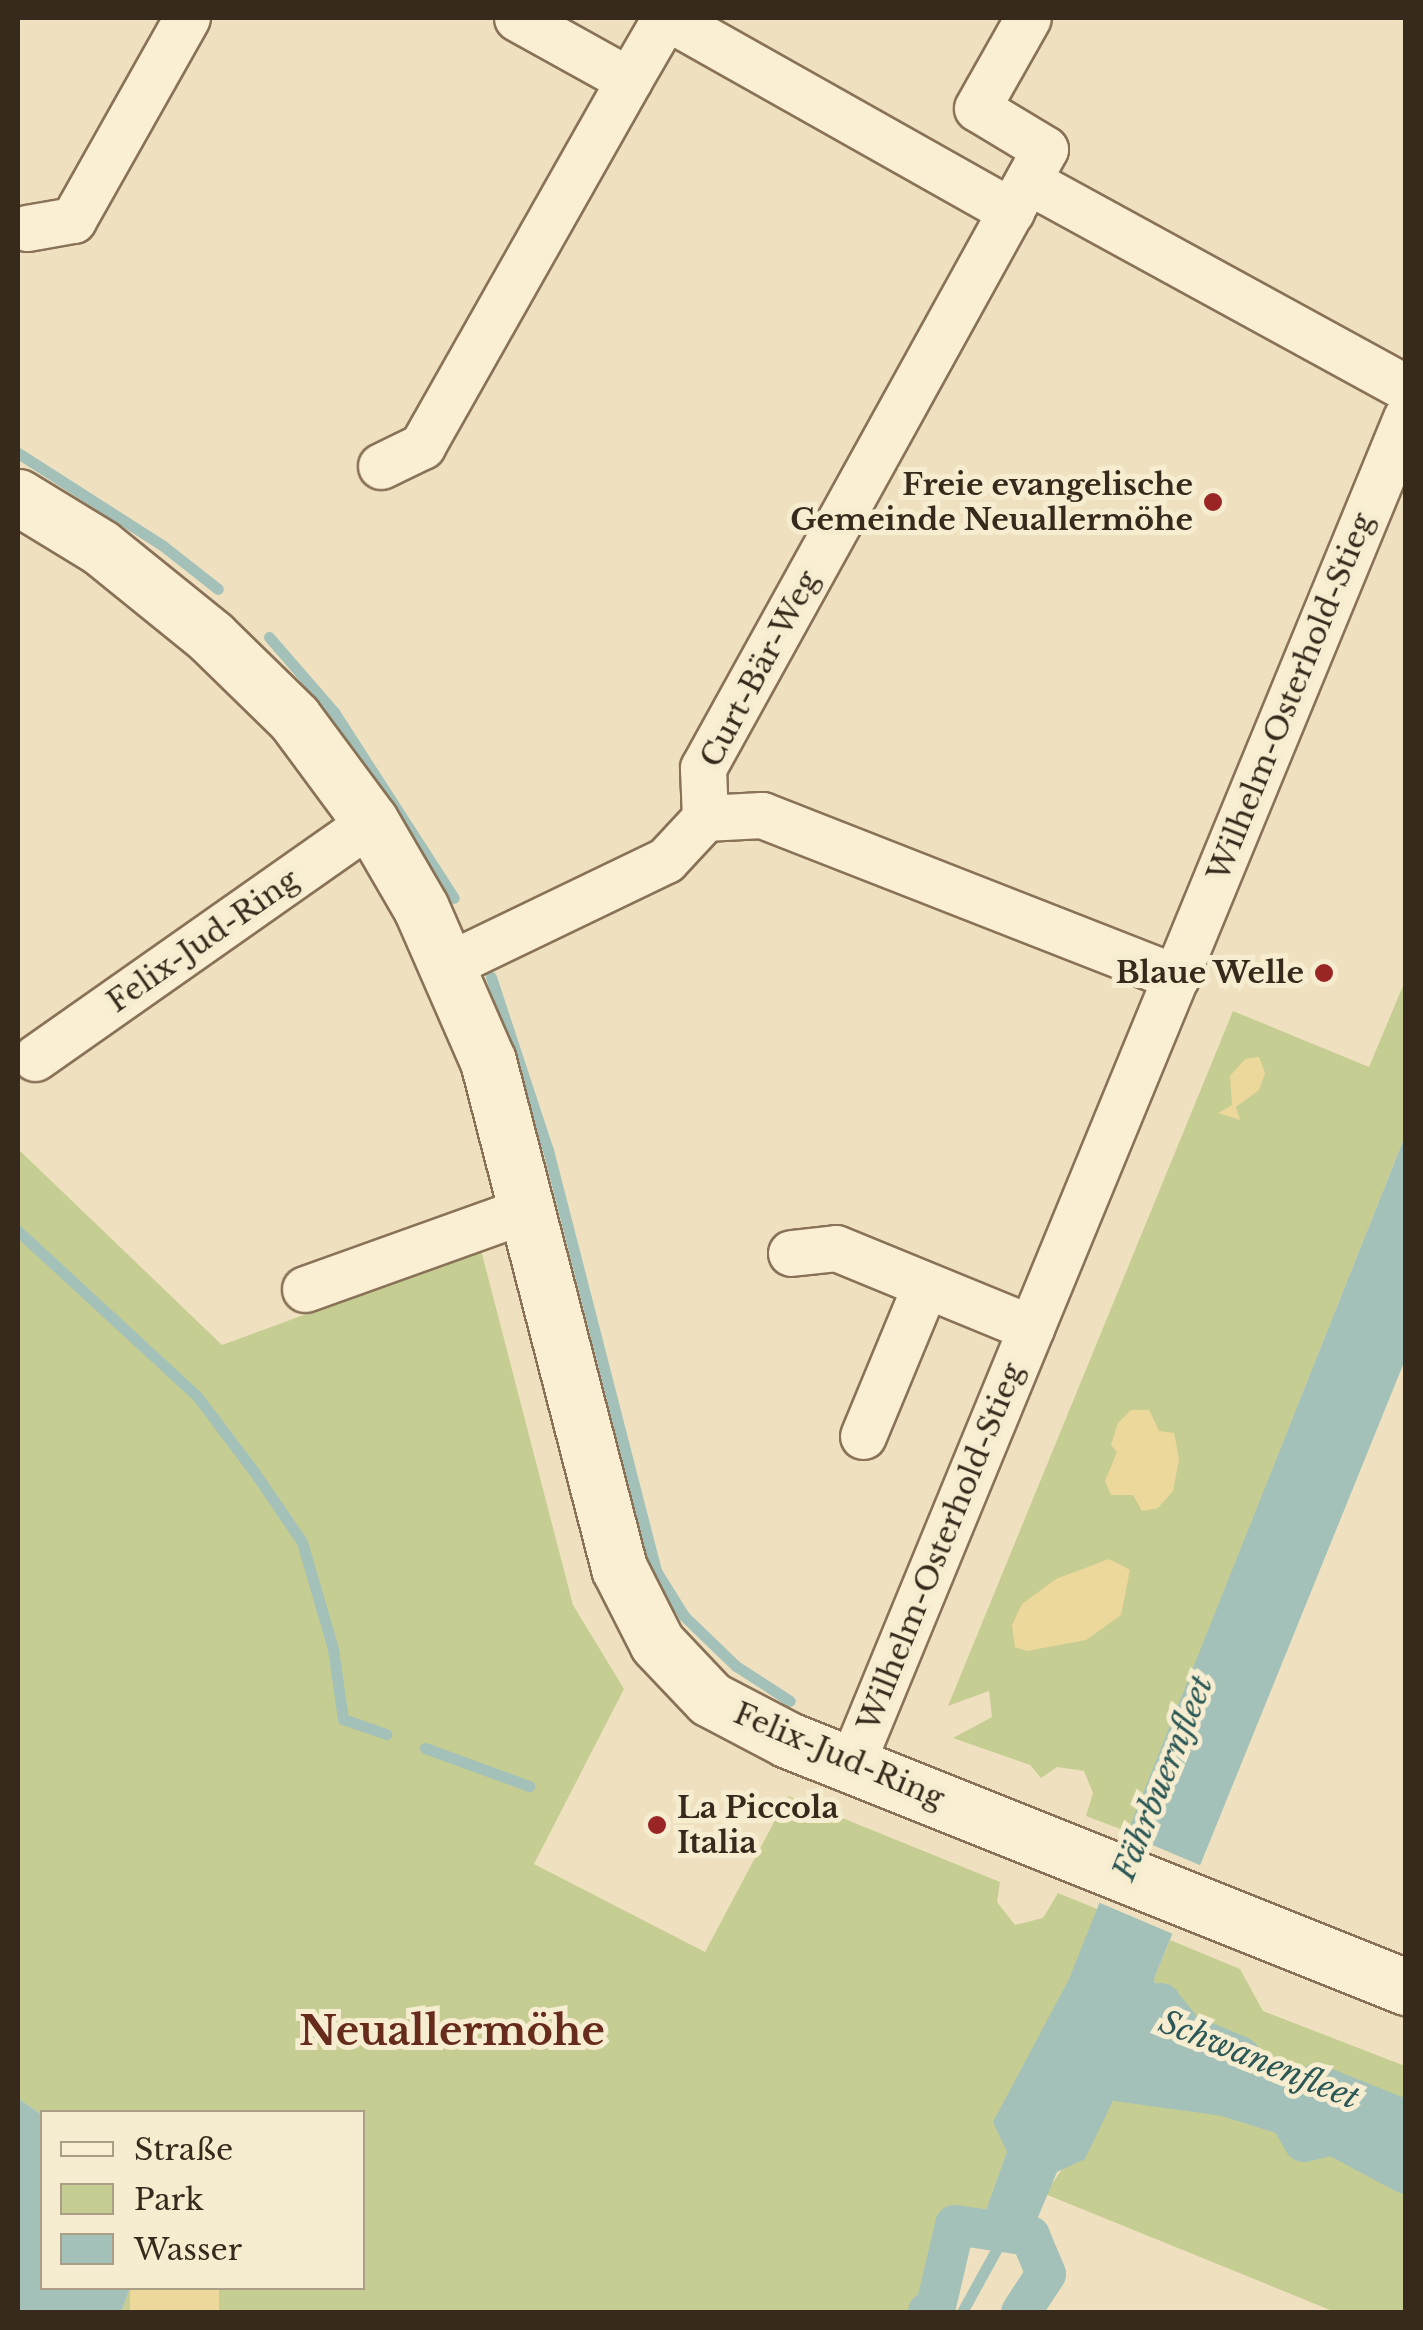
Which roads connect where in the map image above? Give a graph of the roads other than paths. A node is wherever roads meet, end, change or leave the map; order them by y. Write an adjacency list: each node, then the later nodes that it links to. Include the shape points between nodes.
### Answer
1 (187, 18): 9 (street, via 73,220)
2 (666, 18): 5 (street); 7 (street)
3 (1028, 18): 6 (street)
4 (539, 23): 5 (street)
5 (629, 80): 12 (street, via 422,446)
6 (977, 108): 7 (street); 8 (street, Curt-Bär-Weg, via 1045,149)
7 (941, 172): 8 (street)
8 (1020, 196): 10 (street); 14 (street, Curt-Bär-Weg, via 702,768)
9 (27, 228)
10 (1406, 388)
11 (1406, 418): 17 (street, Wilhelm-Osterhold-Stieg)
12 (381, 466)
13 (18, 498): 15 (street, Felix-Jud-Ring, via 100,548 212,637 294,718)
14 (705, 818): 16 (street, via 666,860); 17 (street, via 762,815)
15 (372, 822): 16 (street, Felix-Jud-Ring); 18 (street, Felix-Jud-Ring)
16 (448, 964): 19 (street, Felix-Jud-Ring, via 488,1060)
17 (1176, 977): 23 (street, Wilhelm-Osterhold-Stieg)
18 (35, 1058)
19 (528, 1210): 22 (street); 25 (street, Felix-Jud-Ring, via 620,1568 658,1643 710,1699)
20 (790, 1253): 21 (street, Wilhelm-Osterhold-Stieg, via 836,1248)
21 (925, 1286): 23 (street, Wilhelm-Osterhold-Stieg); 24 (street)
22 (305, 1289)
23 (1031, 1328): 25 (street, Wilhelm-Osterhold-Stieg)
24 (863, 1436)
25 (851, 1766): 26 (street, Felix-Jud-Ring)
26 (1406, 1987)

